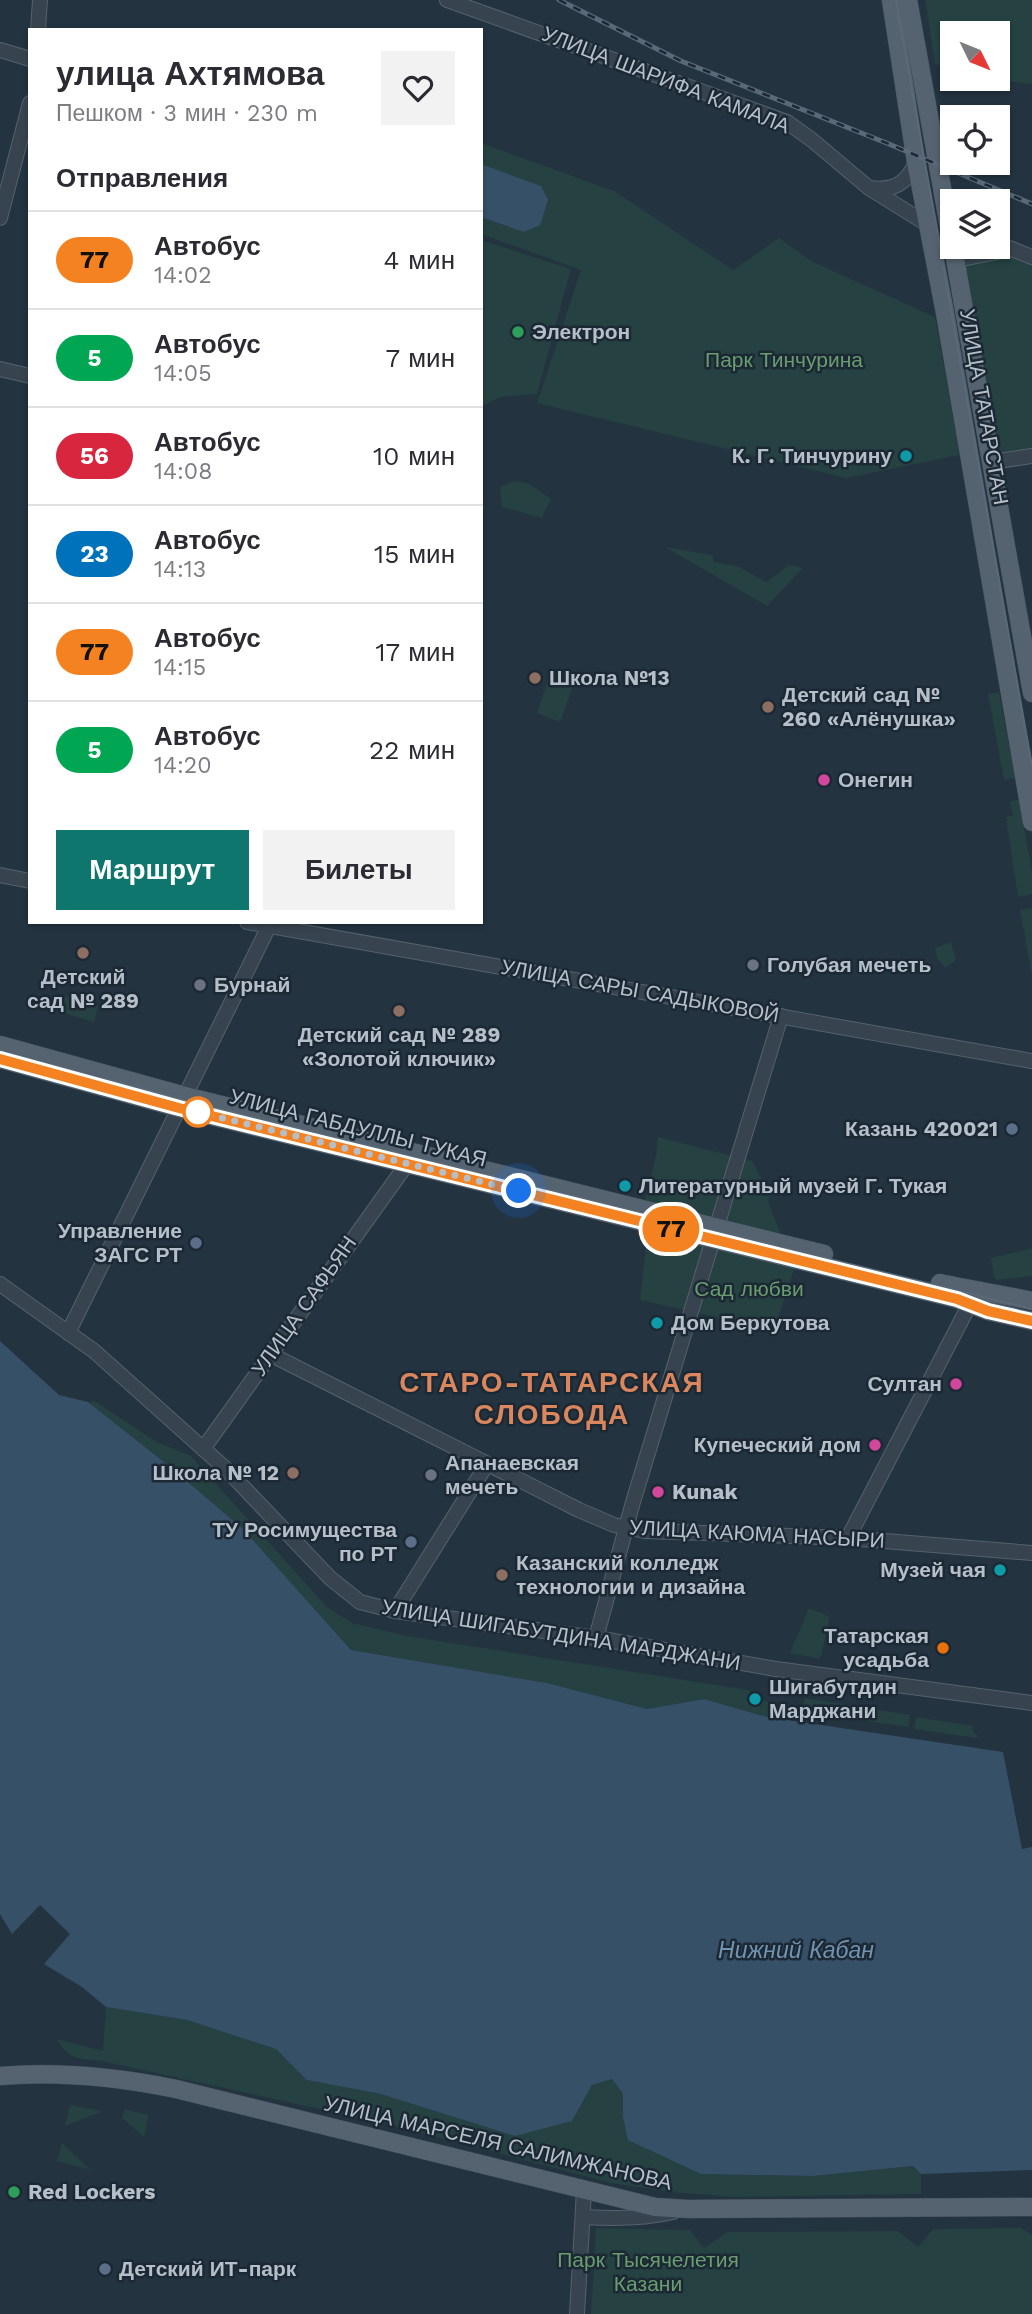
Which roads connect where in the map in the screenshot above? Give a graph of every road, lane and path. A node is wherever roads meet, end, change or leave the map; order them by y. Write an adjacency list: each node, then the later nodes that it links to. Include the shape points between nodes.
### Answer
1 (40, 0): 5 (street)
2 (447, 0): 10 (street, УЛИЦА ШАРИФА КАМАЛА, via 787,122)
3 (891, 0): 9 (main road, УЛИЦА ТАТАРСТАН)
4 (908, 0): 11 (main road, УЛИЦА ТАТАРСТАН)
5 (38, 28)
6 (0, 50): 7 (street)
7 (28, 58)
8 (28, 111): 12 (street)
9 (916, 162): 10 (street, via 908,179 897,187); 14 (main road, УЛИЦА ТАТАРСТАН)
10 (869, 187): 14 (street, УЛИЦА ШАРИФА КАМАЛА)
11 (944, 189)
12 (0, 218)
13 (940, 223): 14 (main road)
14 (927, 224): 15 (main road); 23 (main road, УЛИЦА ТАТАРСТАН)
15 (940, 236)
16 (1012, 249): 17 (street)
17 (1032, 257)
18 (955, 259): 22 (main road, УЛИЦА ТАТАРСТАН)
19 (0, 369): 20 (street)
20 (28, 376)
21 (1032, 456): 22 (street)
22 (990, 462): 23 (main road); 24 (main road, УЛИЦА ТАТАРСТАН)
23 (970, 466): 25 (main road, УЛИЦА ТАТАРСТАН)
24 (1032, 692)
25 (1032, 821)
26 (0, 875): 27 (street)
27 (28, 881)
28 (270, 924): 29 (street, УЛИЦА САРЫ САДЫКОВОЙ); 33 (street)
29 (781, 1016): 32 (street, УЛИЦА САРЫ САДЫКОВОЙ); 35 (street)
30 (0, 1045): 33 (main road, УЛИЦА ГАБДУЛЛЫ ТУКАЯ)
31 (0, 1059): 33 (main road, УЛИЦА ГАБДУЛЛЫ ТУКАЯ)
32 (1032, 1061)
33 (182, 1102): 34 (main road, УЛИЦА ГАБДУЛЛЫ ТУКАЯ); 40 (street)
34 (411, 1158): 35 (main road, УЛИЦА ГАБДУЛЛЫ ТУКАЯ); 41 (street, УЛИЦА САФЬЯН)
35 (716, 1233): 37 (main road, УЛИЦА ГАБДУЛЛЫ ТУКАЯ); 44 (street)
36 (0, 1284): 40 (street, УЛИЦА ШИГАБУТДИНА МАРДЖАНИ)
37 (973, 1297): 38 (main road, УЛИЦА ГАБДУЛЛЫ ТУКАЯ, via 989,1291); 39 (main road, УЛИЦА ГАБДУЛЛЫ ТУКАЯ, via 988,1311); 45 (street)
38 (1032, 1301)
39 (1032, 1321)
40 (68, 1333): 42 (street, УЛИЦА ШИГАБУТДИНА МАРДЖАНИ)
41 (270, 1354): 42 (street, УЛИЦА САФЬЯН); 43 (street, УЛИЦА КАЮМА НАСЫРИ)
42 (203, 1449): 47 (street, УЛИЦА ШИГАБУТДИНА МАРДЖАНИ, via 343,1590 360,1602)
43 (487, 1464): 44 (street, УЛИЦА КАЮМА НАСЫРИ); 47 (street)
44 (626, 1529): 45 (street, УЛИЦА КАЮМА НАСЫРИ); 48 (street)
45 (848, 1538): 46 (street, УЛИЦА КАЮМА НАСЫРИ)
46 (1032, 1553)
47 (396, 1611): 48 (street, УЛИЦА ШИГАБУТДИНА МАРДЖАНИ)
48 (596, 1638): 49 (street, УЛИЦА ШИГАБУТДИНА МАРДЖАНИ, via 776,1669)
49 (1032, 1703)
50 (0, 2065): 53 (main road, via 60,2064 162,2077 673,2199)
51 (0, 2076): 52 (main road, УЛИЦА МАРСЕЛЯ САЛИМЖАНОВА, via 64,2073 176,2089)
52 (584, 2190): 55 (main road, УЛИЦА МАРСЕЛЯ САЛИМЖАНОВА, via 655,2207); 56 (street)
53 (1032, 2198)
54 (1032, 2207): 55 (main road, УЛИЦА МАРСЕЛЯ САЛИМЖАНОВА)
55 (688, 2209): 56 (street, via 647,2218)
56 (584, 2217): 57 (street)
57 (577, 2314)

